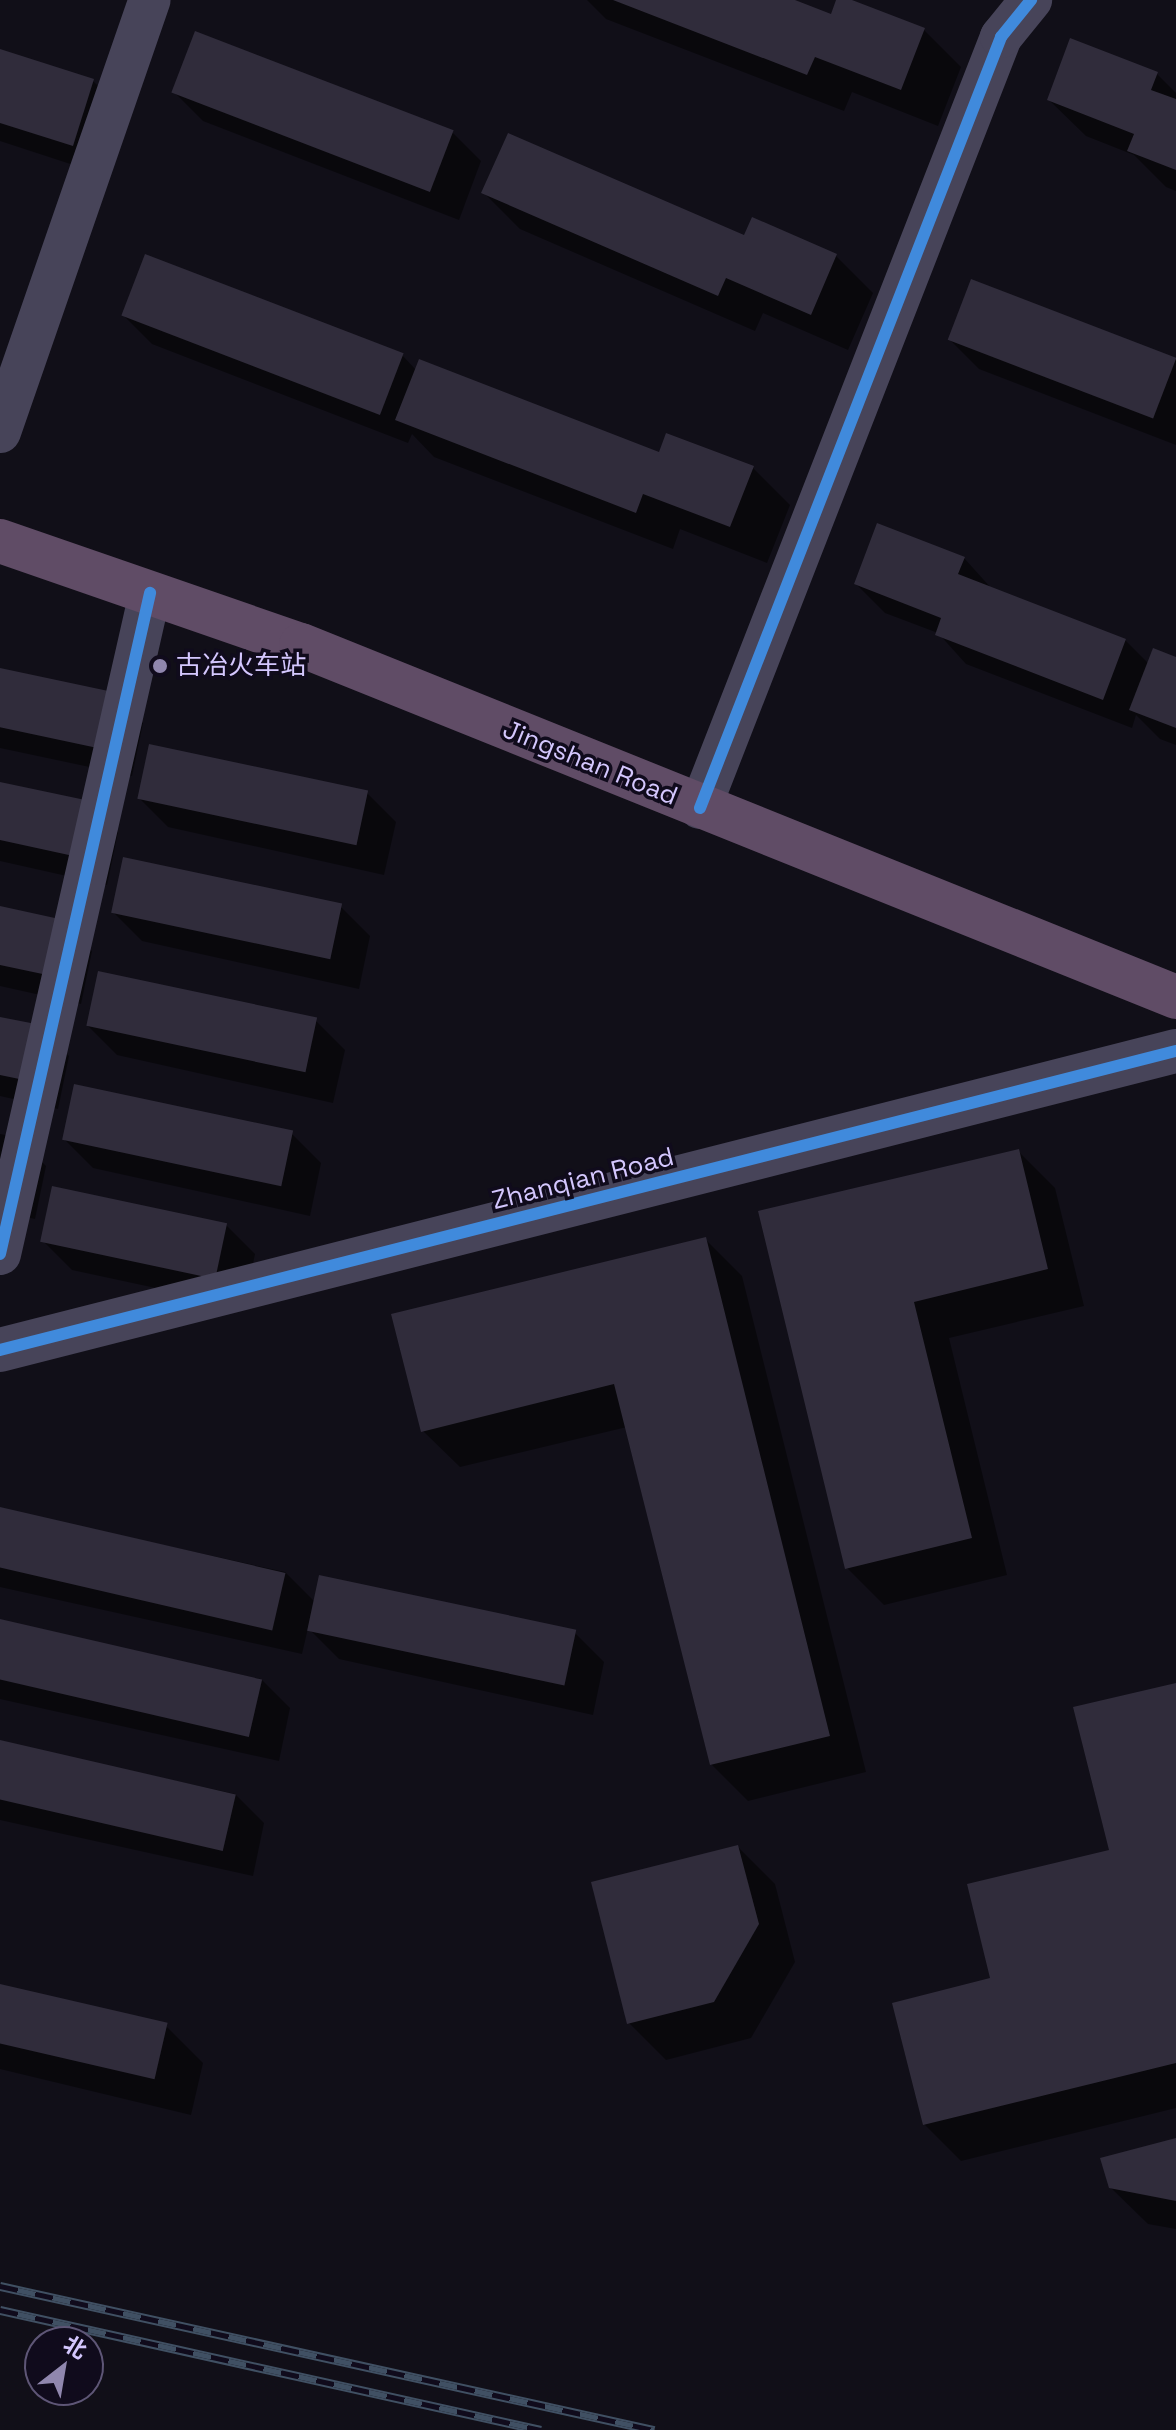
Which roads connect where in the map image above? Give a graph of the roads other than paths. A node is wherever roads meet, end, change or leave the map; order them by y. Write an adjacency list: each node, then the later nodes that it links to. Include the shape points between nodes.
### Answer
1 (150, 0): 3 (street)
2 (1031, 0): 6 (street, via 1001,37)
3 (0, 432)
4 (0, 541): 5 (highway, Jingshan Road)
5 (150, 593): 6 (highway, Jingshan Road, via 301,645); 9 (street)
6 (700, 808): 7 (highway, Jingshan Road)
7 (1176, 997)
8 (1176, 1051): 10 (street, Zhanqian Road)
9 (0, 1254)
10 (0, 1350)

